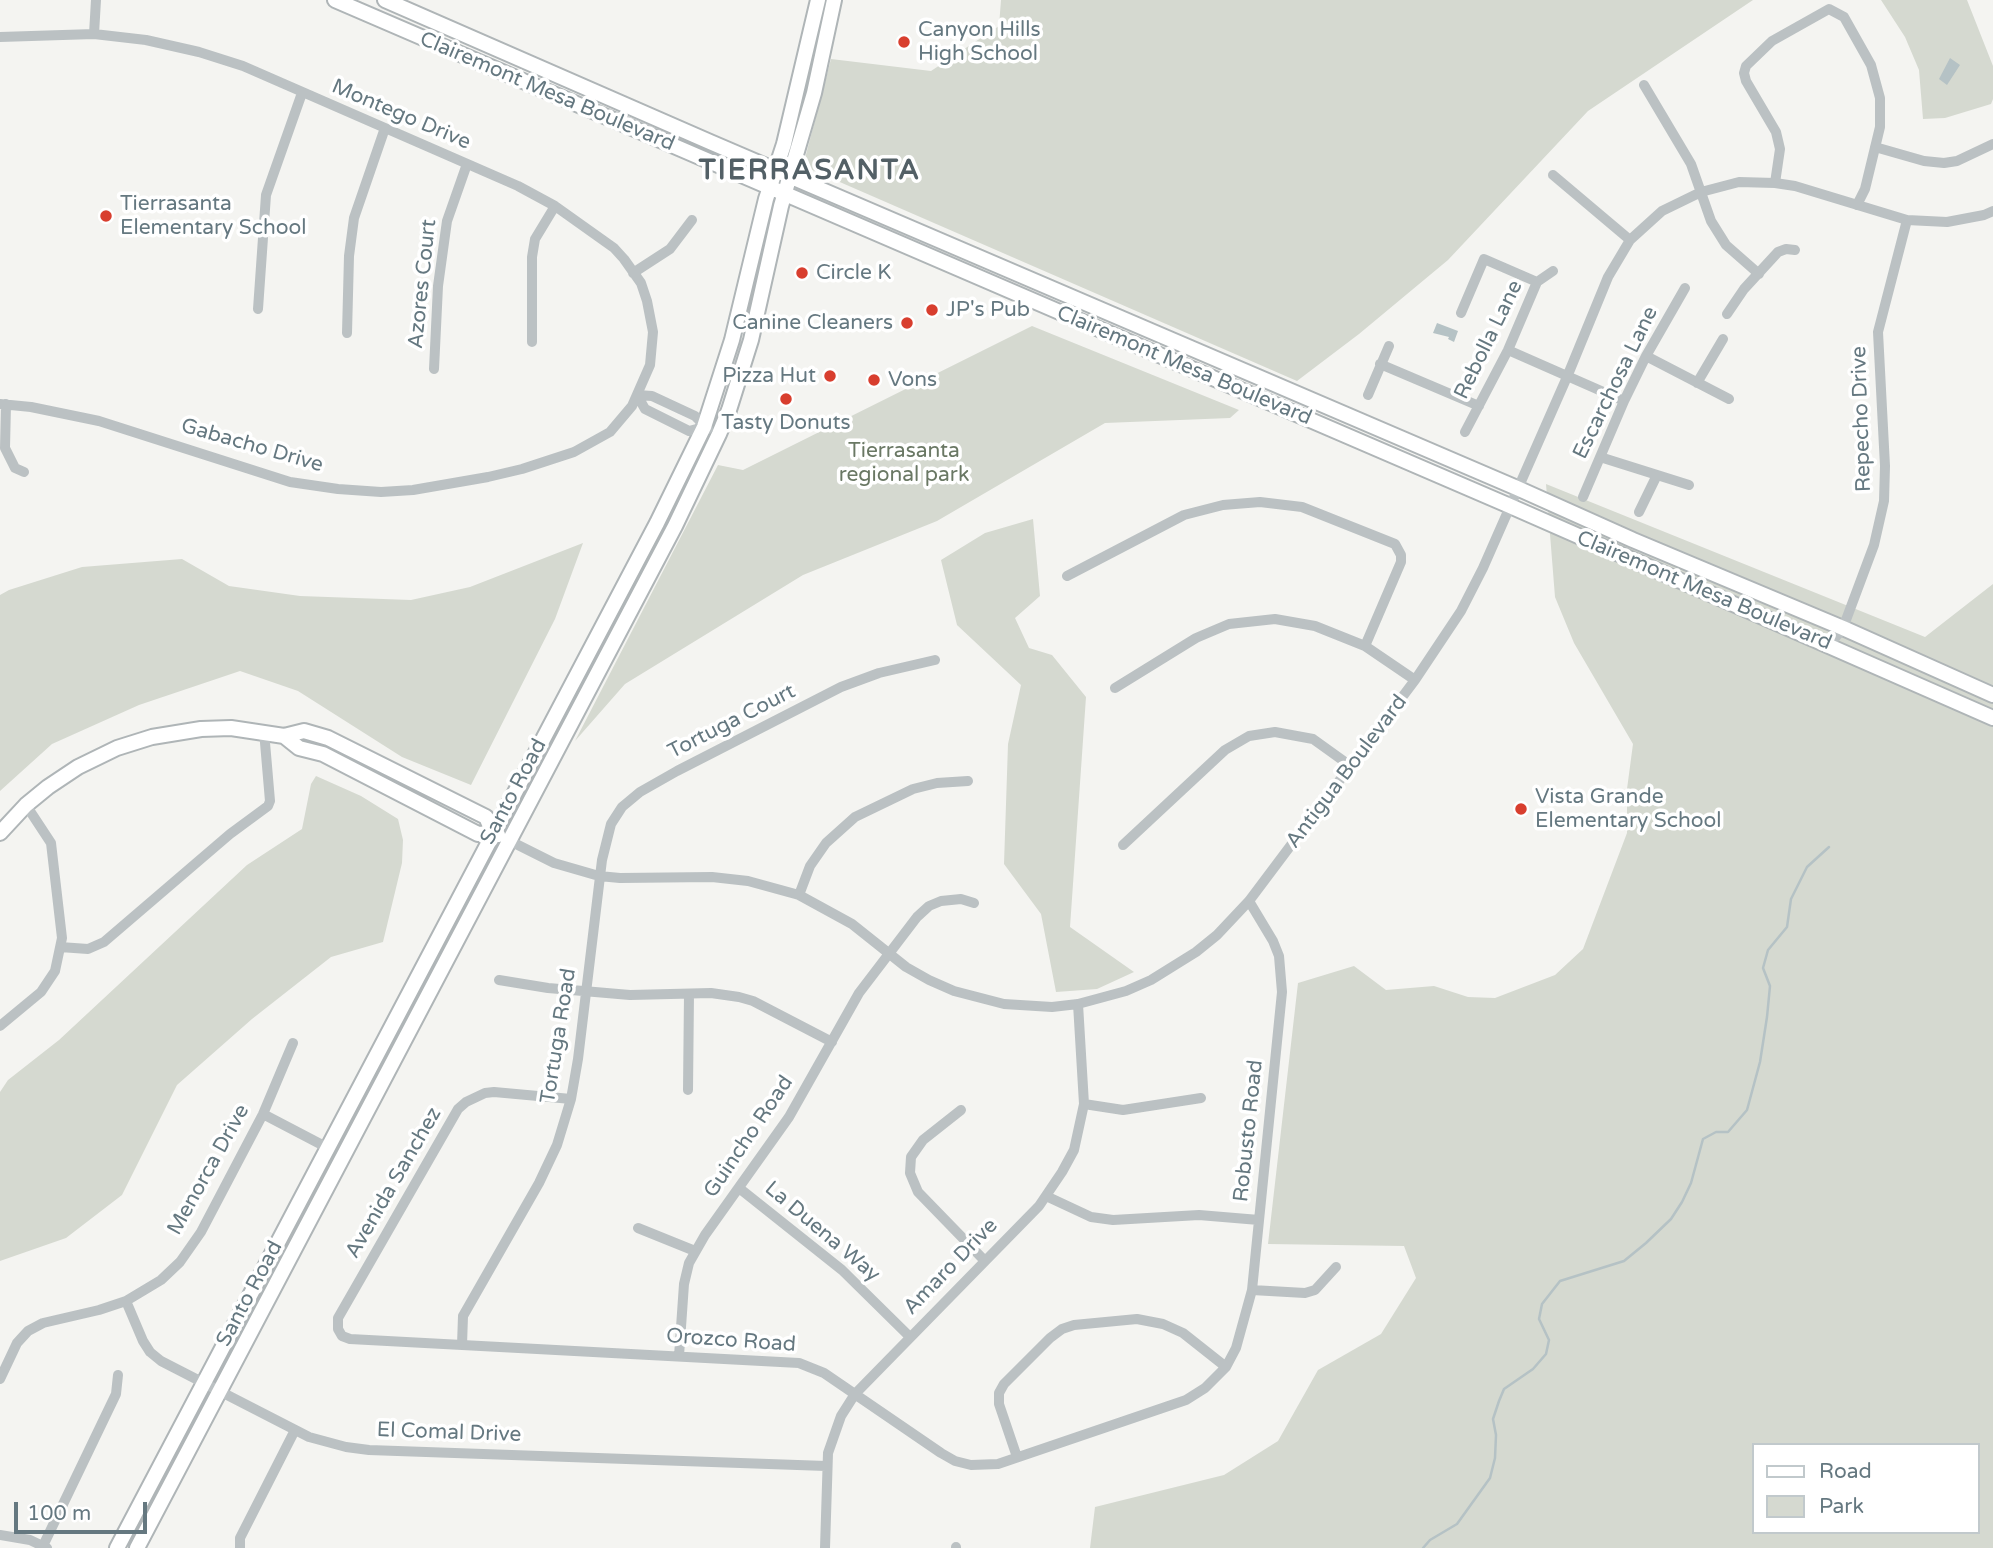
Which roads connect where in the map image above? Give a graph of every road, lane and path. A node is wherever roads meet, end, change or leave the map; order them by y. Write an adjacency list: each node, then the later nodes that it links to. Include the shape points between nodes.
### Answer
1 (96, 0): 6 (street)
2 (335, 0): 18 (main road, Clairemont Mesa Boulevard)
3 (385, 0): 14 (main road, Clairemont Mesa Boulevard)
4 (818, 0): 14 (main road, Santo Road)
5 (834, 0): 15 (main road, Santo Road)
6 (94, 34): 7 (street, Montego Drive); 9 (street, Montego Drive, via 199,52)
7 (0, 37)
8 (1644, 85): 19 (street, via 1691,164)
9 (302, 93): 10 (street, Montego Drive); 33 (street, via 266,195)
10 (385, 128): 13 (street, Montego Drive); 36 (street, via 354,218)
11 (1993, 144): 12 (street, via 1944,163)
12 (1875, 147): 17 (street, via 1880,98 1871,65 1844,17 1829,9 1772,41 1746,66 1746,81 1776,132 1780,149); 21 (street)
13 (467, 164): 22 (street, Montego Drive); 43 (street, Azores Court, via 447,221)
14 (775, 169): 15 (main road, Clairemont Mesa Boulevard); 18 (main road, Santo Road)
15 (791, 176): 20 (main road, Santo Road); 59 (main road, Clairemont Mesa Boulevard)
16 (1553, 176): 26 (street)
17 (1775, 183): 19 (street, Antigua Boulevard, via 1737,183); 21 (street, Antigua Boulevard)
18 (770, 188): 20 (main road, Clairemont Mesa Boulevard); 52 (main road, Santo Road, via 732,340)
19 (1701, 192): 26 (street, Antigua Boulevard, via 1662,211); 30 (street, via 1726,245)
20 (785, 195): 54 (main road, Santo Road, via 751,340); 61 (main road, Clairemont Mesa Boulevard)
21 (1857, 205): 25 (street, Antigua Boulevard)
22 (555, 206): 29 (street, Montego Drive, via 614,248); 38 (street, via 535,239)
23 (1993, 211): 25 (street, Antigua Boulevard, via 1947,222)
24 (692, 220): 29 (street, via 670,249)
25 (1907, 220): 64 (street, Repecho Drive, via 1878,332 1884,501 1874,545)
26 (1630, 240): 44 (street, Antigua Boulevard, via 1608,276)
27 (1795, 250): 30 (street, via 1778,252)
28 (1553, 271): 31 (street, Rebolla Lane)
29 (633, 272): 47 (street, Montego Drive, via 647,301 653,332 650,365)
30 (1759, 274): 35 (street)
31 (1537, 282): 34 (street, via 1484,259); 40 (street, Rebolla Lane)
32 (1685, 288): 41 (street, Escarchosa Lane)
33 (258, 309)
34 (1461, 313)
35 (1727, 314)
36 (347, 333)
37 (1723, 339): 45 (street)
38 (532, 342)
39 (1389, 346): 42 (street)
40 (1507, 350): 44 (street); 51 (street, Rebolla Lane)
41 (1646, 356): 45 (street); 49 (street, Escarchosa Lane)
42 (1380, 364): 46 (street); 51 (street)
43 (434, 369)
44 (1567, 377): 49 (street); 59 (street, Antigua Boulevard)
45 (1697, 383): 48 (street)
46 (1368, 395)
47 (637, 396): 50 (street, Gabacho Drive, via 610,432 574,452 488,477 381,492 290,482 99,421); 52 (street, via 652,396 695,416)
48 (1729, 399)
49 (1624, 401): 55 (street, Escarchosa Lane)
50 (3, 404): 56 (street, via 5,447 15,468)
51 (1479, 406): 53 (street, Rebolla Lane)
52 (704, 427): 54 (street); 77 (main road, Santo Road)
53 (1465, 432)
54 (719, 434): 78 (main road, Santo Road)
55 (1600, 457): 57 (street); 60 (street, Escarchosa Lane)
56 (24, 472)
57 (1657, 475): 58 (street); 62 (street)
58 (1689, 485)
59 (1517, 488): 61 (street, Antigua Boulevard); 64 (main road, Clairemont Mesa Boulevard)
60 (1583, 497)
61 (1510, 506): 65 (main road, Clairemont Mesa Boulevard); 68 (street, Antigua Boulevard, via 1461,611)
62 (1639, 512)
63 (1067, 576): 66 (street, via 1184,515 1260,502 1302,507 1395,544 1401,555)
64 (1843, 628): 65 (street, via 1834,639); 70 (main road, Clairemont Mesa Boulevard)
65 (1821, 641): 71 (main road, Clairemont Mesa Boulevard)
66 (1365, 646): 68 (street); 69 (street, via 1315,626 1275,619 1229,624 1196,638)
67 (935, 660): 80 (street, Tortuga Court, via 841,687 640,792 611,824)
68 (1415, 680): 73 (street, Antigua Boulevard)
69 (1115, 688)
70 (1993, 695)
71 (1993, 718)
72 (264, 731): 75 (main road, Antigua Boulevard, via 201,729 152,737 78,767); 77 (main road, Antigua Boulevard, via 284,736 304,731 328,738 486,817); 84 (street, via 268,806 104,942 88,948)
73 (1352, 767): 79 (street, via 1312,739 1275,732 1250,736 1225,750); 82 (street, Antigua Boulevard)
74 (968, 781): 81 (street, via 913,789 855,817 826,843 810,866)
75 (26, 805): 76 (main road, Antigua Boulevard); 84 (street, via 51,843)
76 (0, 833)
77 (493, 833): 78 (main road, Antigua Boulevard); 99 (main road, Santo Road)
78 (508, 840): 80 (street, Antigua Boulevard, via 554,863); 117 (main road, Santo Road)
79 (1123, 845)
80 (599, 876): 81 (street, Antigua Boulevard, via 712,877); 87 (street, Tortuga Road)
81 (799, 895): 85 (street, Antigua Boulevard, via 852,924)
82 (1250, 901): 89 (street, Antigua Boulevard, via 1206,944 1151,980); 102 (street, Robusto Road, via 1273,940 1282,974)
83 (974, 903): 85 (street, Guincho Road, via 961,899 929,906)
84 (60, 947): 90 (street, via 55,971 41,992)
85 (890, 954): 89 (street, Antigua Boulevard, via 929,980 991,1001 1052,1007); 91 (street, Guincho Road, via 859,993)
86 (499, 980): 87 (street)
87 (586, 992): 88 (street); 94 (street, Tortuga Road)
88 (689, 994): 91 (street, via 753,1001); 93 (street)
89 (1078, 1004): 96 (street, Amaro Drive)
90 (0, 1027)
91 (832, 1042): 100 (street, Guincho Road, via 789,1117)
92 (293, 1043): 98 (street, Menorca Drive)
93 (688, 1090)
94 (571, 1098): 110 (street, Avenida Sanchez, via 494,1092 458,1109 338,1318 338,1329); 111 (street, Tortuga Road, via 539,1183 463,1316)
95 (1201, 1098): 96 (street, via 1123,1110)
96 (1084, 1104): 101 (street, Amaro Drive, via 1073,1150)
97 (961, 1110): 105 (street, via 923,1140 911,1157 910,1173 918,1192)
98 (263, 1114): 99 (street); 108 (street, Menorca Drive, via 180,1262)
99 (328, 1148): 116 (main road, Santo Road)
100 (739, 1188): 104 (street, Guincho Road); 109 (street, La Duena Way, via 842,1269)
101 (1046, 1196): 102 (street, via 1091,1217 1113,1220 1199,1215); 105 (street, Amaro Drive)
102 (1259, 1220): 107 (street, Robusto Road)
103 (638, 1228): 104 (street)
104 (695, 1251): 112 (street, Guincho Road, via 684,1284)
105 (984, 1261): 109 (street, Amaro Drive)
106 (1336, 1266): 107 (street, via 1315,1290 1305,1293)
107 (1252, 1290): 113 (street, Robusto Road)
108 (126, 1301): 115 (street, Menorca Drive, via 28,1331); 116 (street, El Comal Drive, via 150,1352)
109 (910, 1337): 118 (street, Amaro Drive)
110 (350, 1339): 111 (street, Orozco Road)
111 (462, 1345): 112 (street, Orozco Road)
112 (679, 1356): 118 (street, Orozco Road, via 799,1363)
113 (1226, 1367): 120 (street, Orozco Road, via 1186,1400); 120 (street, via 1163,1324 1137,1319 1062,1329 999,1393)
114 (118, 1375): 123 (street, via 116,1394)
115 (0, 1379)
116 (203, 1383): 117 (street, El Comal Drive); 124 (main road, Santo Road)
117 (219, 1391): 119 (street, El Comal Drive); 125 (main road, Santo Road)
118 (855, 1394): 120 (street, Orozco Road, via 955,1461 998,1464); 121 (street, Amaro Drive, via 841,1416)
119 (295, 1430): 121 (street, El Comal Drive, via 369,1450); 126 (street, via 241,1535)
120 (1017, 1457)
121 (826, 1466): 127 (street, Amaro Drive)
122 (0, 1535): 123 (street)
123 (44, 1547)
124 (117, 1548)
125 (136, 1548)
126 (240, 1548)
127 (825, 1548)

